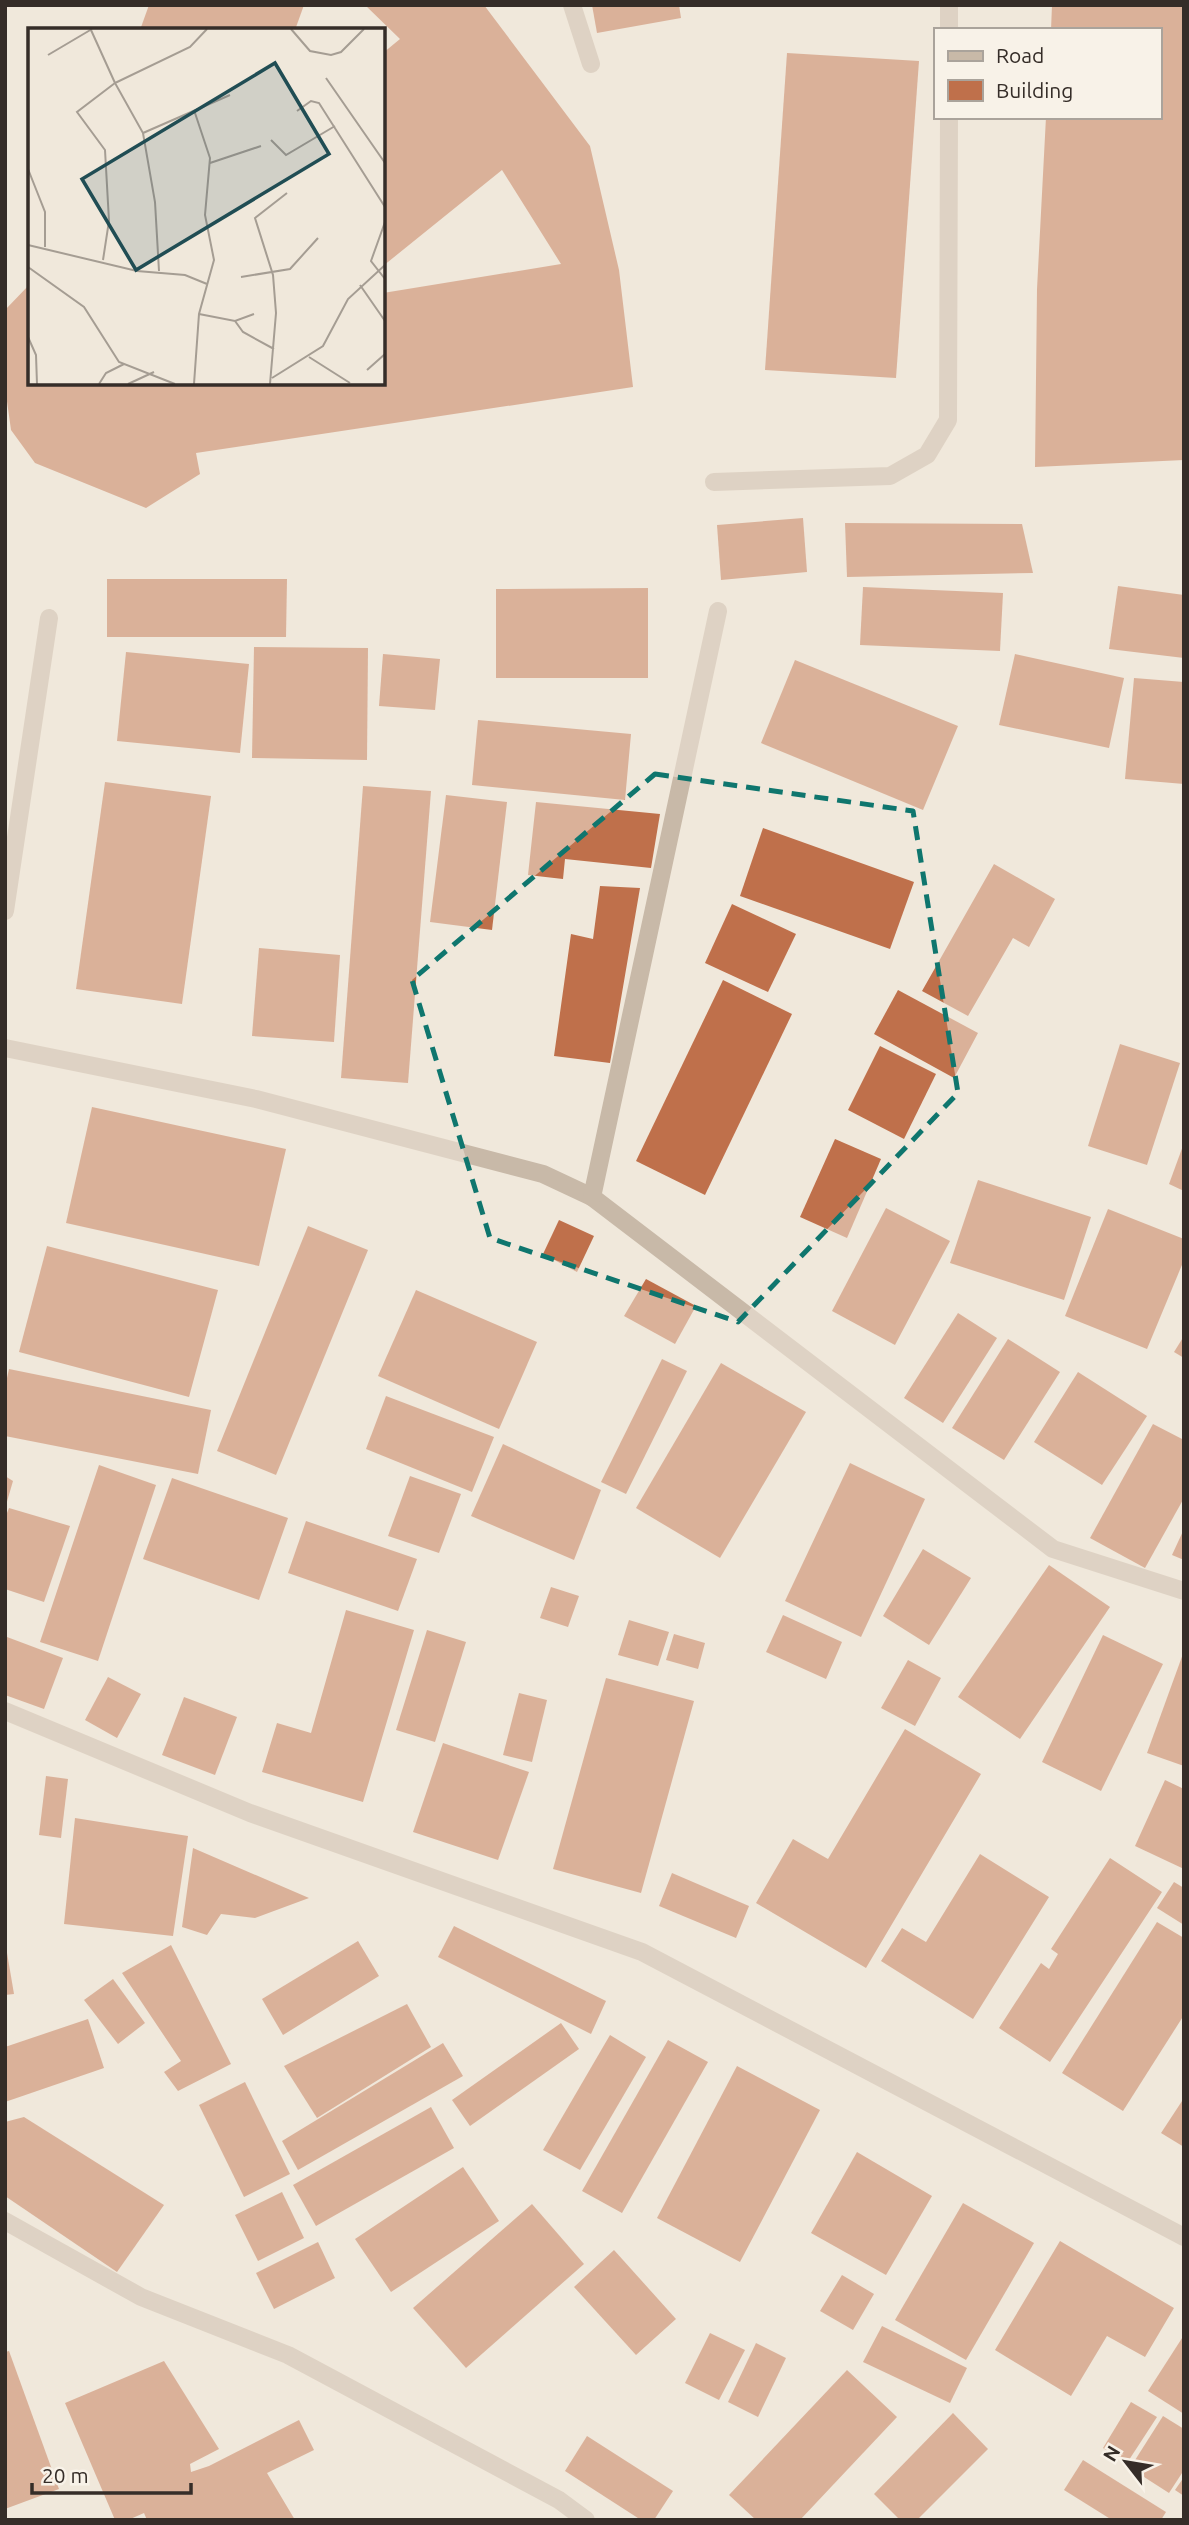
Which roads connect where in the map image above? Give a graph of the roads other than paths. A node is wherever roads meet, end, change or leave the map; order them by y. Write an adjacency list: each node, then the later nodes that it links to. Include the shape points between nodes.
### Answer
1 (572, 5): 4 (street)
2 (949, 5): 3 (street)
3 (949, 28)
4 (591, 64)
5 (948, 119): 6 (street, via 948,420 926,456 890,476)
6 (715, 482)
7 (718, 611): 11 (street)
8 (49, 618): 9 (street)
9 (5, 911)
10 (5, 1048): 11 (street, via 269,1103 542,1174)
11 (592, 1197): 12 (street, via 1053,1549)
12 (1184, 1591)
13 (5, 1712): 15 (street, via 250,1813 642,1952)
14 (5, 2221): 16 (street, via 141,2297 288,2355 559,2500)
15 (1184, 2237)
16 (586, 2520)

